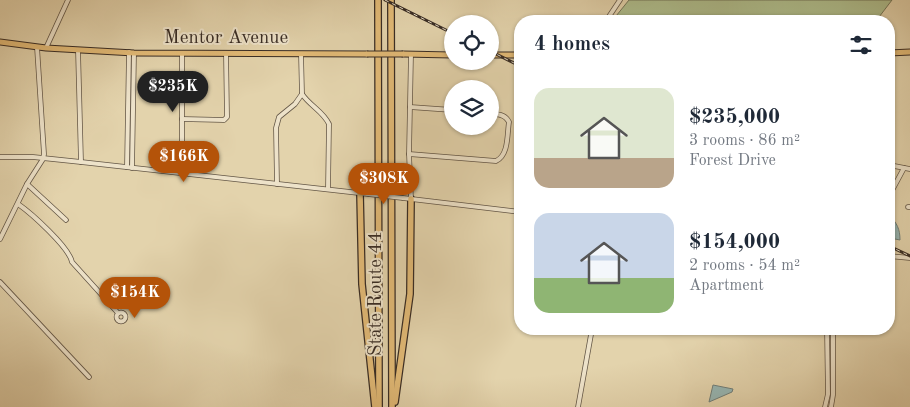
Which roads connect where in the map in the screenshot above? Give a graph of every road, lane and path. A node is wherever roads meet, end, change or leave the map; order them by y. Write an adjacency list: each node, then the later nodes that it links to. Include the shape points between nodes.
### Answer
1 (68, 0): 8 (street)
2 (378, 0): 53 (highway, State Route 44)
3 (391, 0): 54 (highway, State Route 44)
4 (620, 0): 5 (street)
5 (610, 15)
6 (0, 42): 7 (main road, Mentor Avenue)
7 (37, 47): 8 (main road, Mentor Avenue); 27 (street)
8 (46, 48): 9 (main road, Mentor Avenue)
9 (78, 50): 11 (main road, Mentor Avenue); 28 (street)
10 (910, 52): 14 (main road)
11 (131, 53): 12 (main road, Mentor Avenue); 30 (street)
12 (182, 53): 13 (main road, Mentor Avenue); 24 (street)
13 (226, 53): 15 (main road, Mentor Avenue); 24 (street, via 227,118)
14 (895, 53)
15 (301, 54): 16 (main road, Mentor Avenue, bridge); 20 (street)
16 (412, 54): 17 (main road, Mentor Avenue); 21 (street)
17 (444, 54)
18 (499, 55): 19 (main road)
19 (514, 55)
20 (302, 94): 35 (street, via 279,117 276,128); 37 (street, via 329,124)
21 (410, 107): 22 (street); 25 (street)
22 (444, 109)
23 (499, 115): 25 (street, via 509,122 504,152 496,161)
24 (182, 119): 33 (street)
25 (409, 154): 39 (street)
26 (0, 157): 27 (street)
27 (43, 159): 28 (street); 34 (street)
28 (81, 162): 30 (street)
29 (895, 166): 31 (street)
30 (129, 167): 33 (street)
31 (904, 168): 32 (street); 36 (street)
32 (910, 169)
33 (182, 174): 35 (street)
34 (27, 184): 40 (street); 42 (street)
35 (277, 184): 37 (street)
36 (895, 185)
37 (328, 189): 38 (street)
38 (360, 193): 39 (street, bridge); 52 (highway, via 362,284)
39 (411, 199): 41 (street); 54 (highway, via 410,294)
40 (18, 204): 43 (street); 47 (street, via 31,213 68,252 72,262)
41 (514, 211)
42 (66, 220)
43 (0, 239)
44 (895, 257): 45 (street)
45 (910, 258)
46 (0, 282): 51 (street)
47 (118, 313)
48 (591, 335): 55 (street)
49 (827, 335): 56 (street)
50 (833, 335): 57 (street, via 834,394)
51 (89, 377)
52 (376, 407)
53 (379, 407)
54 (393, 407)
55 (578, 407)
56 (826, 407)
57 (831, 407)

